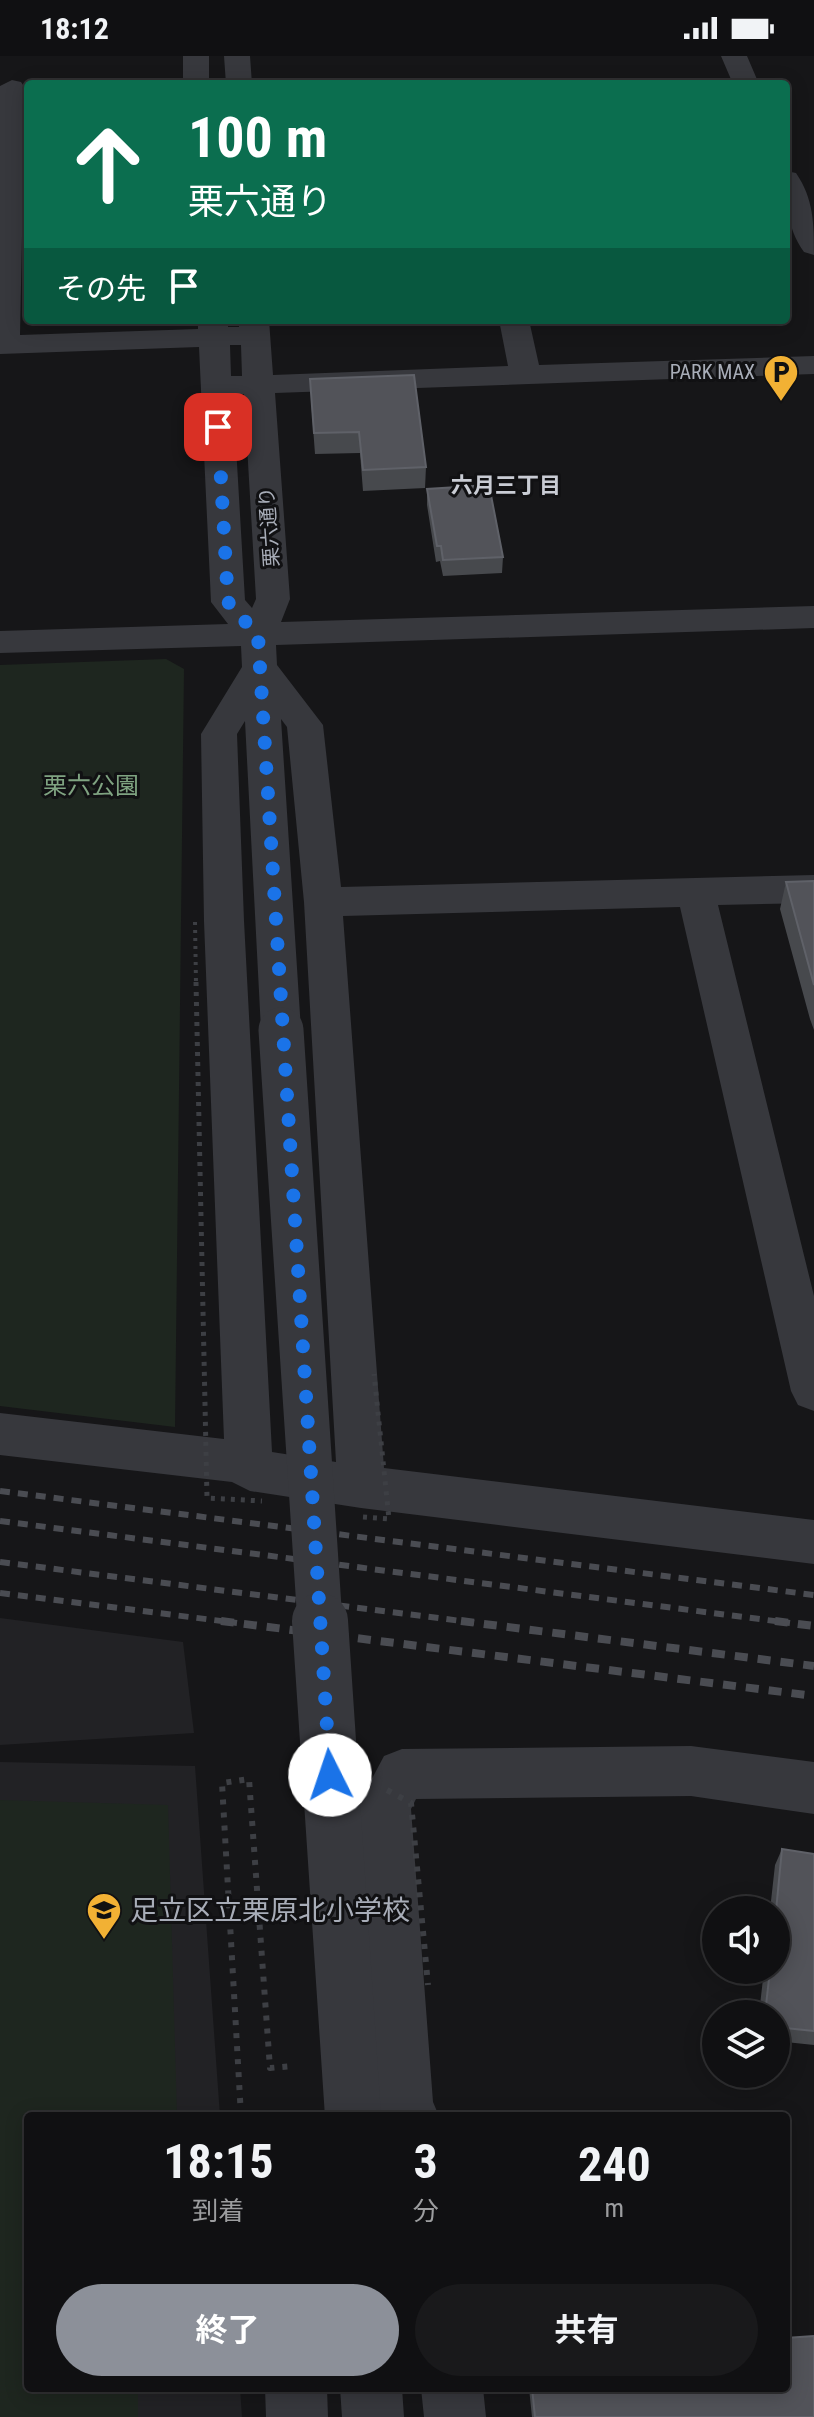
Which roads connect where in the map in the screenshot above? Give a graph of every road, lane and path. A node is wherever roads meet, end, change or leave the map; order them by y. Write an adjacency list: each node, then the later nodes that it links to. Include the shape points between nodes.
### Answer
1 (196, 56): 4 (street)
2 (237, 56): 5 (street)
3 (734, 56): 6 (street)
4 (196, 80)
5 (239, 80)
6 (744, 80)
7 (13, 88): 15 (street)
8 (814, 170): 9 (street)
9 (790, 171)
10 (790, 189): 11 (street)
11 (814, 246)
12 (515, 324): 17 (street)
13 (213, 328): 14 (street); 15 (street); 19 (street, 栗六通り)
14 (254, 328): 18 (street, 栗六通り)
15 (3, 345)
16 (814, 365): 17 (street)
17 (525, 374): 18 (street)
18 (259, 384): 19 (street); 22 (street, 栗六通り, via 273,599)
19 (216, 386): 22 (street, 栗六通り, via 228,602)
20 (814, 617): 22 (street)
21 (0, 642): 22 (street)
22 (259, 651): 25 (street, via 305,725); 31 (street, via 219,734 224,936); 39 (street, 栗六通り, bridge, via 281,1030)
23 (814, 889): 24 (street)
24 (696, 893): 25 (street); 27 (street)
25 (323, 902): 32 (street)
26 (195, 922): 31 (path, bridge, via 207,1498)
27 (807, 1334): 29 (street)
28 (374, 1374): 32 (path, bridge, via 389,1519)
29 (814, 1391)
30 (0, 1434): 31 (street)
31 (259, 1482): 32 (street, via 250,1470)
32 (360, 1502): 33 (street)
33 (814, 1542)
34 (814, 1788): 40 (street, via 691,1771 402,1774 384,1805)
35 (386, 1789): 36 (path, bridge, via 411,1803)
36 (428, 1985)
37 (296, 2050): 38 (path, bridge, via 296,2066 270,2068 249,1779 222,1783)
38 (241, 2112)
39 (382, 2112)
40 (382, 2112)
41 (296, 2392): 44 (street)
42 (371, 2392): 45 (street)
43 (452, 2392): 46 (street)
44 (297, 2417)
45 (373, 2417)
46 (455, 2417)

